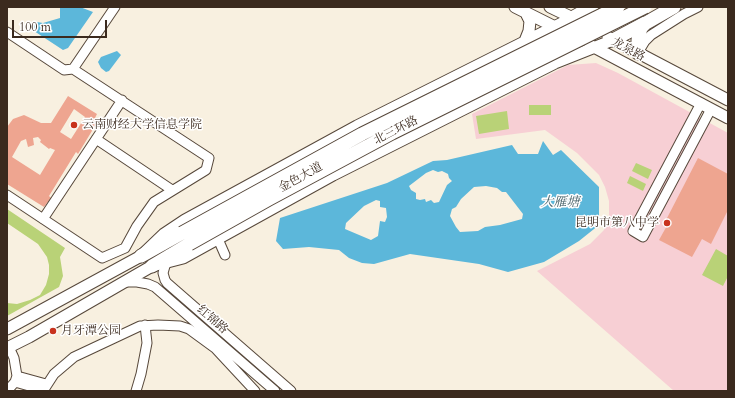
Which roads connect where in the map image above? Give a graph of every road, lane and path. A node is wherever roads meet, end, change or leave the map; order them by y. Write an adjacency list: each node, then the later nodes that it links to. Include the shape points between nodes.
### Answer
1 (515, 7): 9 (main road, 龙泉路)
2 (550, 7): 10 (main road, 龙泉路)
3 (592, 7): 10 (highway)
4 (618, 7): 29 (highway, 北三环路, bridge, via 362,134)
5 (645, 7): 29 (highway, 北三环路, bridge)
6 (674, 7): 11 (highway)
7 (698, 7): 17 (street, via 651,35)
8 (110, 9): 19 (street)
9 (526, 13): 12 (main road, 龙泉路); 15 (main road, via 530,22)
10 (572, 18): 12 (main road, 金色大道); 14 (main road, 龙泉路)
11 (646, 23): 14 (highway); 17 (highway, via 639,33)
12 (554, 26): 15 (main road, 金色大道); 16 (main road, 龙泉路)
13 (8, 34): 19 (street, via 64,70)
14 (613, 40): 16 (main road, 金色大道); 17 (main road, 龙泉路)
15 (525, 41): 18 (main road, 金色大道)
16 (594, 47): 20 (main road, 金色大道); 23 (main road, 龙泉路)
17 (638, 53): 22 (main road, 龙泉路)
18 (495, 57): 20 (main road, via 505,59 512,66 514,77); 33 (main road, 金色大道, via 345,133 185,220 164,234)
19 (73, 69): 21 (street)
20 (510, 86): 30 (main road, 金色大道, via 333,175)
21 (122, 100): 25 (street); 26 (street, via 209,158 206,170)
22 (728, 100)
23 (706, 106): 23 (street, via 633,231 643,237); 24 (main road, 龙泉路)
24 (728, 118)
25 (96, 139): 26 (street); 28 (street)
26 (172, 190): 28 (street, via 154,202 137,226 126,248 102,258)
27 (7, 195): 28 (street)
28 (43, 218)
29 (186, 239): 31 (highway, 北三环路); 33 (highway, 北三环路)
30 (218, 239): 32 (street); 34 (main road, 金色大道, via 183,258)
31 (174, 253): 34 (street); 35 (highway, 北三环路)
32 (225, 255)
33 (141, 256): 38 (main road, 金色大道)
34 (166, 263): 35 (main road, 金色大道); 46 (street, 红锦路, via 163,273 167,283)
35 (152, 266): 36 (main road, 金色大道)
36 (125, 282): 39 (main road, 金色大道); 45 (street, 红锦路, via 138,282 155,287)
37 (145, 325): 41 (street, via 74,357 54,374); 43 (street, via 146,343); 44 (street, via 180,326 189,329 215,348)
38 (7, 329)
39 (8, 347): 40 (street, via 14,358)
40 (16, 379): 41 (street); 42 (street)
41 (44, 389)
42 (7, 391)
43 (136, 391)
44 (255, 391)
45 (275, 391)
46 (290, 391)

